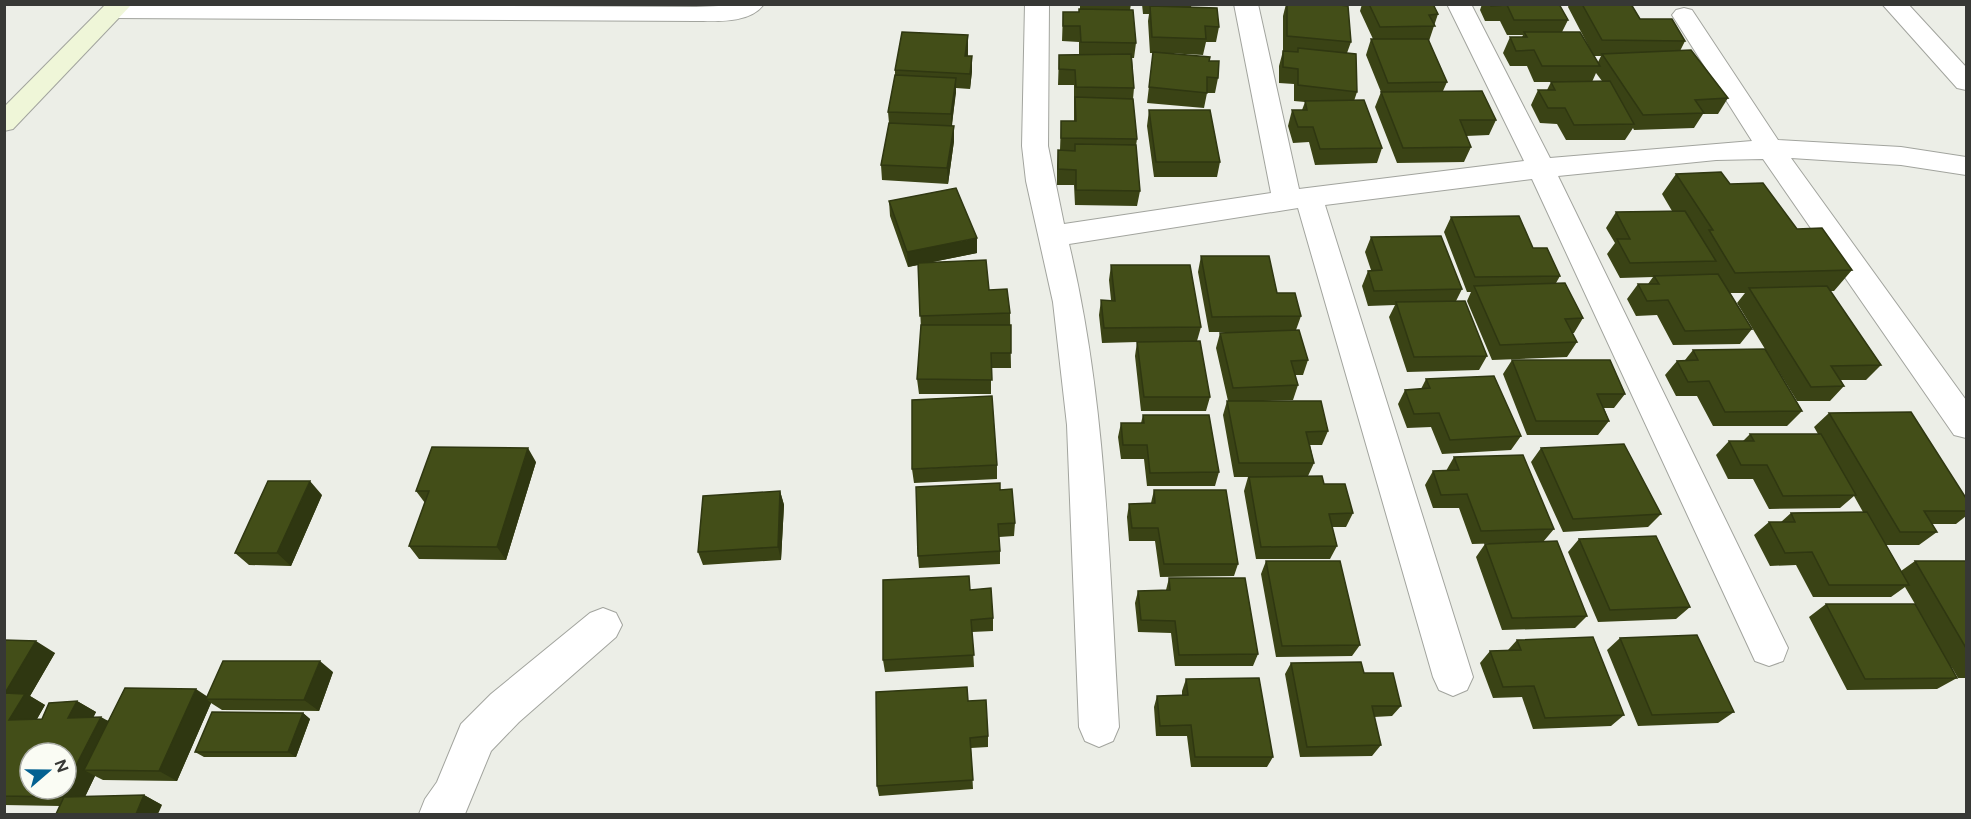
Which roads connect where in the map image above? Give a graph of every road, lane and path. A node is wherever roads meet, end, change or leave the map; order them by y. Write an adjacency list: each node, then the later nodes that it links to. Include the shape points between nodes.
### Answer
1 (752, 4): 6 (street, via 732,13 696,14)
2 (1037, 4): 14 (street, via 1035,146)
3 (1246, 4): 13 (street)
4 (1460, 4): 12 (street)
5 (1894, 4): 8 (street)
6 (117, 8): 9 (main road)
7 (1684, 15): 10 (street)
8 (1966, 82)
9 (4, 123)
10 (1770, 149): 11 (street, via 1901,156); 12 (street); 15 (street)
11 (1966, 166)
12 (1541, 168): 13 (street); 17 (street)
13 (1298, 199): 14 (street); 18 (street)
14 (1054, 236): 19 (street, via 1068,302 1084,425)
15 (1966, 425)
16 (603, 625): 20 (street, via 505,708 476,738 453,796)
17 (1769, 648)
18 (1453, 677)
19 (1099, 726)
20 (440, 814)

